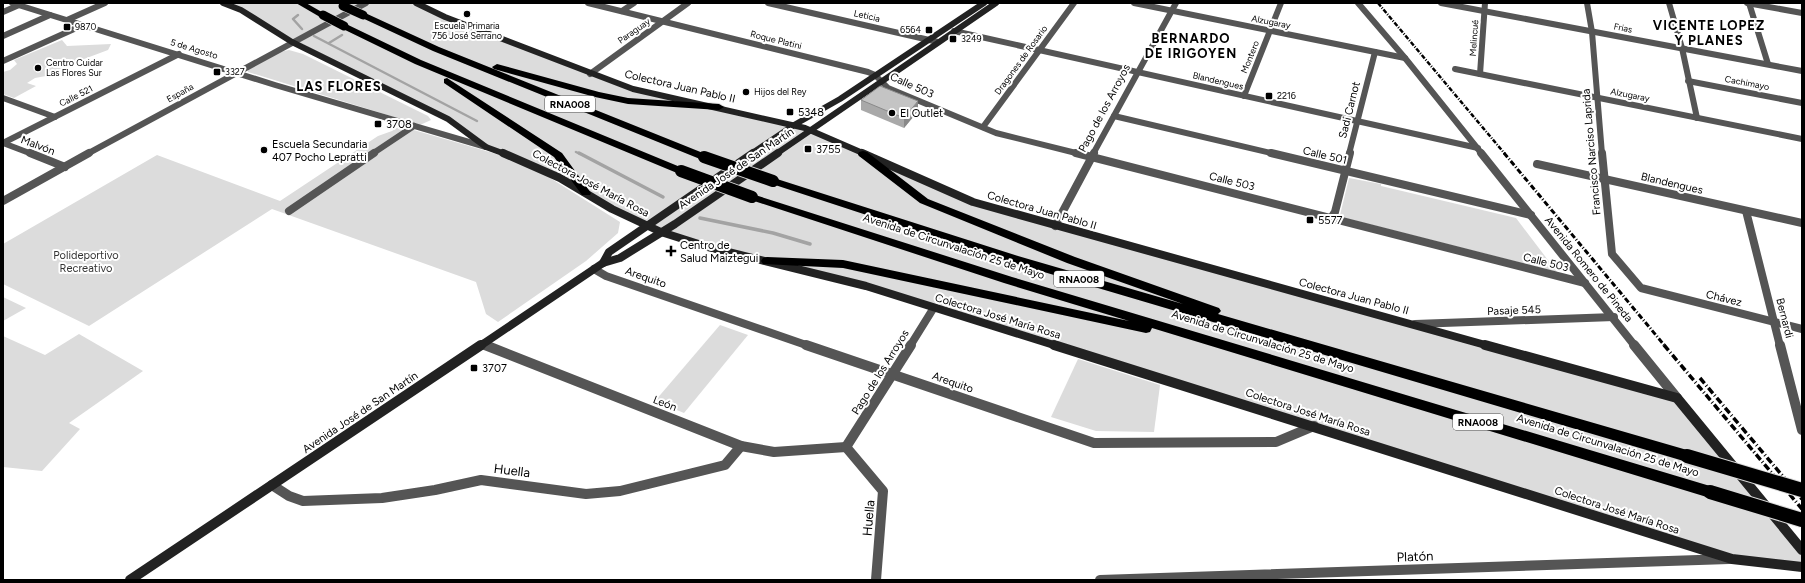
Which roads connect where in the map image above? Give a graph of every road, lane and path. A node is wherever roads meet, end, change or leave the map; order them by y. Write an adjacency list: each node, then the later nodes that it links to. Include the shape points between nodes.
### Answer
1 (12, 3): 24 (street, 5 de Agosto)
2 (105, 3): 31 (street)
3 (223, 3): 39 (main road, Colectora José María Rosa, via 241,10)
4 (300, 3): 48 (highway, Avenida de Circunvalación 25 de Mayo / RNA008, bridge)
5 (366, 3): 39 (street, España)
6 (416, 3): 54 (main road, Colectora Juan Pablo II, via 445,17)
7 (588, 3): 25 (street, Roque Platini)
8 (634, 3): 25 (street)
9 (688, 3): 32 (street, Paraguay)
10 (768, 3): 38 (street, Leticia)
11 (984, 3): 38 (main road, Avenida José de San Martín)
12 (996, 3): 34 (main road, Avenida José de San Martín)
13 (1074, 3): 43 (street, Dragones de Rosario)
14 (1134, 3): 26 (street, Alzugaray)
15 (1176, 3): 26 (street, Pago de los Arroyos)
16 (1281, 3): 35 (street, Montero)
17 (1358, 3): 46 (street, Avenida Romero de Pineda)
18 (1441, 3): 27 (street, Frias)
19 (1485, 3): 27 (street, Melincué)
20 (1587, 3): 36 (street, Francisco Narciso Laprida)
21 (1669, 3): 41 (street)
22 (1748, 3): 29 (street); 49 (street)
23 (341, 4): 42 (highway, Avenida de Circunvalación 25 de Mayo / RNA008, bridge)
24 (19, 5): 28 (street); 30 (street, 5 de Agosto)
25 (622, 11): 32 (street, Roque Platini)
26 (1172, 11): 35 (street, Alzugaray); 53 (street, Pago de los Arroyos)
27 (1485, 11): 36 (street, Frias); 55 (street, Melincué)
28 (3, 12)
29 (1802, 13)
30 (50, 15): 31 (street, 5 de Agosto); 37 (street)
31 (67, 20): 33 (street, 5 de Agosto)
32 (664, 21): 54 (street, Paraguay); 56 (street, Roque Platini)
33 (83, 25): 45 (street, 5 de Agosto); 47 (street)
34 (954, 31): 40 (main road, Avenida José de San Martín); 43 (street, Blandengues)
35 (1271, 31): 44 (street, Alzugaray); 59 (street, Montero)
36 (1592, 32): 41 (street, Frias); 60 (street, Francisco Narciso Laprida)
37 (3, 36)
38 (929, 40): 40 (street, Leticia); 56 (main road, Avenida José de San Martín)
39 (292, 42): 52 (street, España); 74 (main road, Colectora José María Rosa, via 448,119)
40 (938, 42): 57 (main road, Avenida José de San Martín)
41 (1682, 48): 49 (street, Frias); 58 (street)
42 (436, 49): 63 (highway, via 598,95 628,101); 104 (highway, Avenida de Circunvalación 25 de Mayo / RNA008, bridge, via 704,157 773,181 1014,259)
43 (1040, 50): 53 (street, Blandengues); 70 (street, Dragones de Rosario)
44 (1375, 52): 46 (street, Alzugaray); 67 (street, Sadi Carnot)
45 (179, 54): 52 (street, 5 de Agosto); 65 (street, Calle 521)
46 (1405, 58): 75 (street, Avenida Romero de Pineda)
47 (3, 61)
48 (418, 62): 82 (highway, via 471,95 558,156); 103 (highway, Avenida de Circunvalación 25 de Mayo / RNA008, bridge, via 681,171 752,197 1008,280)
49 (1768, 64): 51 (street, Frias)
50 (1455, 69): 55 (street, Alzugaray)
51 (1802, 70)
52 (236, 72): 69 (street, 5 de Agosto); 79 (street, España)
53 (1136, 72): 59 (street, Blandengues); 64 (street, Pago de los Arroyos)
54 (590, 74): 63 (main road, Colectora Juan Pablo II, via 632,89)
55 (1480, 74): 60 (street, Alzugaray)
56 (875, 75): 57 (street); 68 (main road, Avenida José de San Martín, via 840,99)
57 (880, 81): 70 (street, Calle 503, via 888,88); 71 (main road, Avenida José de San Martín)
58 (1688, 81): 62 (street, Cachimayo); 66 (street)
59 (1244, 96): 67 (street, Blandengues)
60 (1596, 97): 66 (street, Alzugaray); 81 (street, Francisco Narciso Laprida)
61 (3, 98): 65 (street)
62 (1802, 103)
63 (719, 107): 68 (main road, Colectora Juan Pablo II)
64 (1114, 116): 77 (street, Pago de los Arroyos); 80 (street, Calle 501)
65 (55, 117): 73 (street, Calle 521)
66 (1697, 118): 72 (street, Alzugaray)
67 (1358, 121): 75 (street, Blandengues); 80 (street, Sadi Carnot)
68 (794, 125): 71 (main road, Colectora Juan Pablo II); 89 (main road, Avenida José de San Martín)
69 (414, 126): 74 (street, 5 de Agosto); 84 (street)
70 (983, 127): 77 (street, Calle 503, via 996,133)
71 (812, 132): 76 (main road, Colectora Juan Pablo II); 91 (main road, Avenida José de San Martín)
72 (1802, 139)
73 (3, 143): 79 (street, Malvón)
74 (486, 147): 82 (main road, Colectora José María Rosa, via 531,164)
75 (1478, 148): 86 (street, Avenida Romero de Pineda)
76 (863, 154): 90 (main road, Colectora Juan Pablo II, via 973,202); 104 (highway, RNA008, via 924,201 958,215 1071,260)
77 (1092, 157): 87 (street, Calle 503); 90 (street, Pago de los Arroyos)
78 (1537, 164): 81 (street, Blandengues)
79 (65, 167): 83 (street, España)
80 (1345, 171): 86 (street, Calle 501); 87 (street, Sadi Carnot, via 1335,212)
81 (1604, 179): 85 (street, Blandengues); 96 (street, Francisco Narciso Laprida, via 1612,254)
82 (586, 193): 89 (main road, Colectora José María Rosa)
83 (3, 201)
84 (288, 211)
85 (1746, 211): 88 (street, Blandengues); 99 (street, Bernardi)
86 (1531, 215): 95 (street, Avenida Romero de Pineda)
87 (1330, 218): 95 (street, Calle 503)
88 (1802, 223)
89 (646, 226): 91 (main road, Colectora José María Rosa); 93 (main road, Avenida José de San Martín, via 609,252)
90 (1055, 226): 100 (main road, Colectora Juan Pablo II)
91 (661, 232): 92 (main road, Colectora José María Rosa, via 708,248); 93 (main road, Avenida José de San Martín, via 620,258)
92 (768, 261): 97 (main road, Colectora José María Rosa, via 866,286); 103 (highway, via 843,264 912,277 981,295 1056,309)
93 (603, 263): 94 (main road, Avenida José de San Martín)
94 (594, 269): 102 (main road, Avenida José de San Martín); 105 (street, Arequito, via 606,276)
95 (1585, 283): 98 (street, Avenida Romero de Pineda)
96 (1641, 288): 99 (street, Chávez)
97 (933, 309): 105 (street, Pago de los Arroyos); 107 (main road, Colectora José María Rosa)
98 (1614, 317): 100 (street, Pasaje 545); 106 (street, Avenida Romero de Pineda)
99 (1774, 322): 101 (street, Chávez); 108 (street, Bernardi)
100 (1415, 324): 106 (main road, Colectora Juan Pablo II)
101 (1802, 328)
102 (482, 344): 109 (street, León); 111 (main road, Avenida José de San Martín)
103 (1245, 352): 113 (highway, Avenida de Circunvalación 25 de Mayo / RNA008, bridge)
104 (1388, 370): 112 (highway, Avenida de Circunvalación 25 de Mayo / RNA008, bridge)
105 (894, 374): 107 (street, Arequito, via 1094,443 1276,442); 110 (street, Pago de los Arroyos)
106 (1677, 398): 114 (main road, Avenida Romero de Pineda)
107 (1314, 426): 115 (main road, Colectora José María Rosa)
108 (1802, 430)
109 (741, 446): 110 (street, León, via 774,452); 111 (street, Huella, via 725,465 620,491 586,494 481,480 382,498 303,501)
110 (846, 447): 119 (street, Huella, via 883,491)
111 (272, 485): 118 (main road, Avenida José de San Martín)
112 (1802, 490)
113 (1802, 520)
114 (1802, 550)
115 (1732, 559): 116 (main road, Colectora José María Rosa); 117 (street, Platón)
116 (1802, 567)
117 (1291, 577): 120 (street, Platón)
118 (130, 580)
119 (876, 580)
120 (1100, 580)

